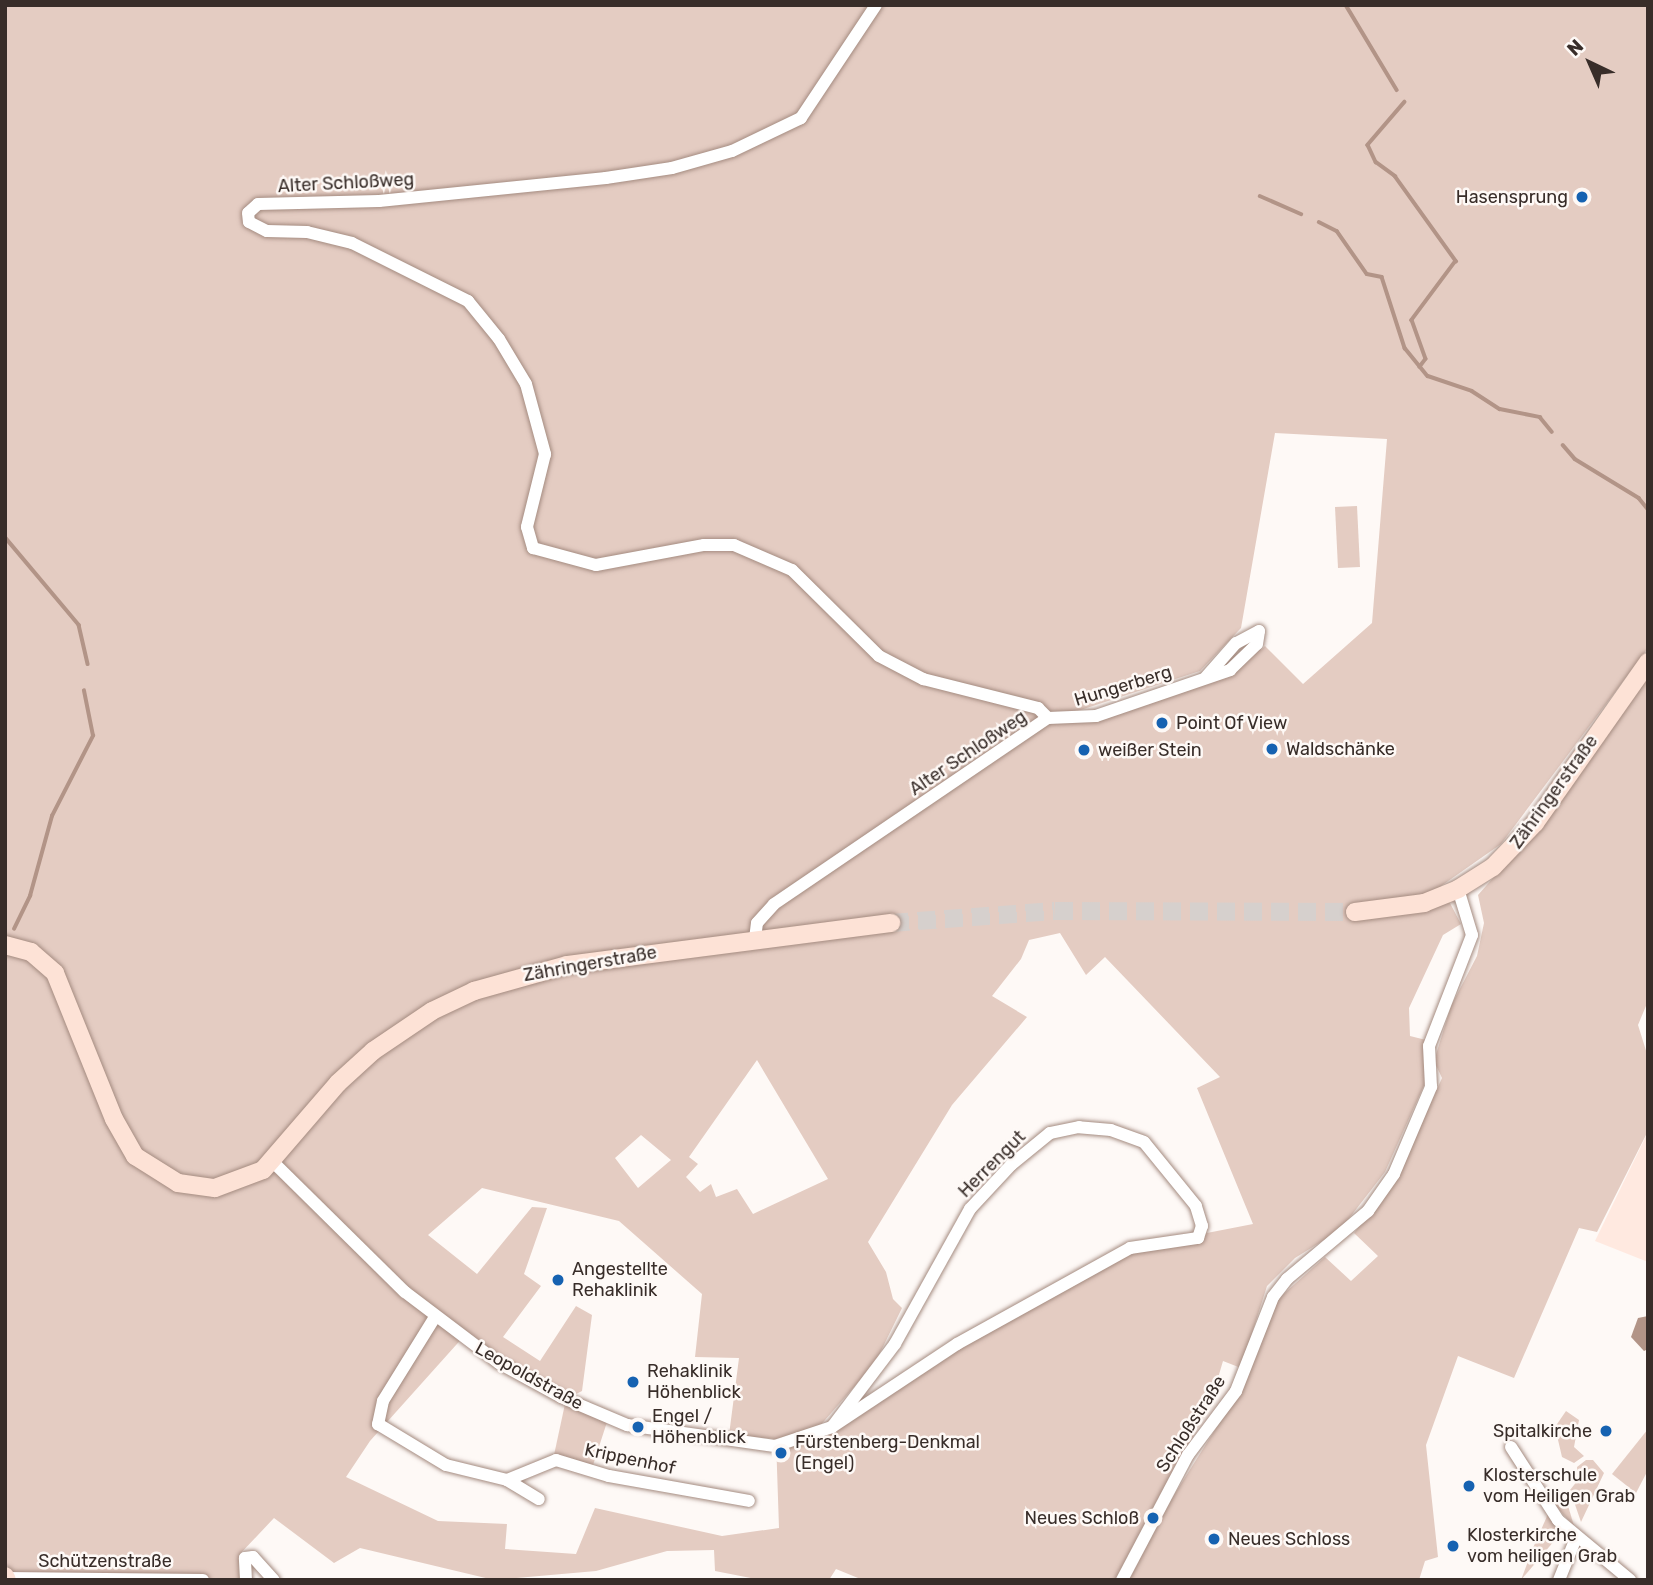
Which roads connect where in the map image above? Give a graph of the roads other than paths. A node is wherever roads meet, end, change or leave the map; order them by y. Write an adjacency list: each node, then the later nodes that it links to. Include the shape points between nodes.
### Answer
1 (876, 5): 4 (street, Alter Schloßweg, via 801,118 732,151 673,168 606,178 379,201 258,204 248,213 249,222 267,231 307,232 352,243 468,301 499,339 526,384 545,454 527,527 533,548 596,565 704,545 734,545 792,570 878,656 923,679 1038,708)
2 (1648, 662): 5 (main road, Zähringerstraße, via 1523,838 1493,867)
3 (1206, 677): 4 (street, Hungerberg, via 1096,716)
4 (1048, 718): 8 (street, Alter Schloßweg, via 774,904 757,923)
5 (1458, 889): 6 (main road, Zähringerstraße, via 1403,908); 24 (street, Schloßstraße, via 1472,934 1429,1046 1431,1087 1394,1174 1343,1236 1287,1279 1273,1297 1236,1391 1188,1455)
6 (1354, 912)
7 (891, 923): 8 (main road, Zähringerstraße)
8 (755, 939): 10 (main road, Zähringerstraße, via 542,970 453,1000 391,1036 355,1066)
9 (5, 945): 10 (main road, via 31,952 55,973 121,1135 145,1165 166,1179 203,1188 240,1182)
10 (273, 1162): 12 (street, Leopoldstraße)
11 (1202, 1226): 13 (street, Leopoldstraße, via 1198,1238 1130,1248 1088,1269 957,1344); 13 (street, Herrengut, via 1184,1188 1144,1142 1111,1130 1079,1127 1050,1133 1011,1165 970,1209 891,1350)
12 (435, 1317): 13 (street, Leopoldstraße, via 510,1368 627,1424 775,1446); 15 (street, via 383,1401 378,1424 446,1465)
13 (832, 1427)
14 (1511, 1447): 18 (street, via 1547,1504)
15 (507, 1480): 16 (street); 17 (street, Krippenhof, via 556,1460 609,1476)
16 (538, 1499)
17 (749, 1501)
18 (1576, 1538): 19 (street); 27 (street)
19 (1563, 1562): 25 (street); 26 (street)
20 (6, 1578): 21 (street, Schützenstraße)
21 (203, 1580)
22 (246, 1580): 23 (street, via 245,1558 253,1558)
23 (274, 1580)
24 (1122, 1580)
25 (1550, 1580)
26 (1559, 1580)
27 (1630, 1580)

